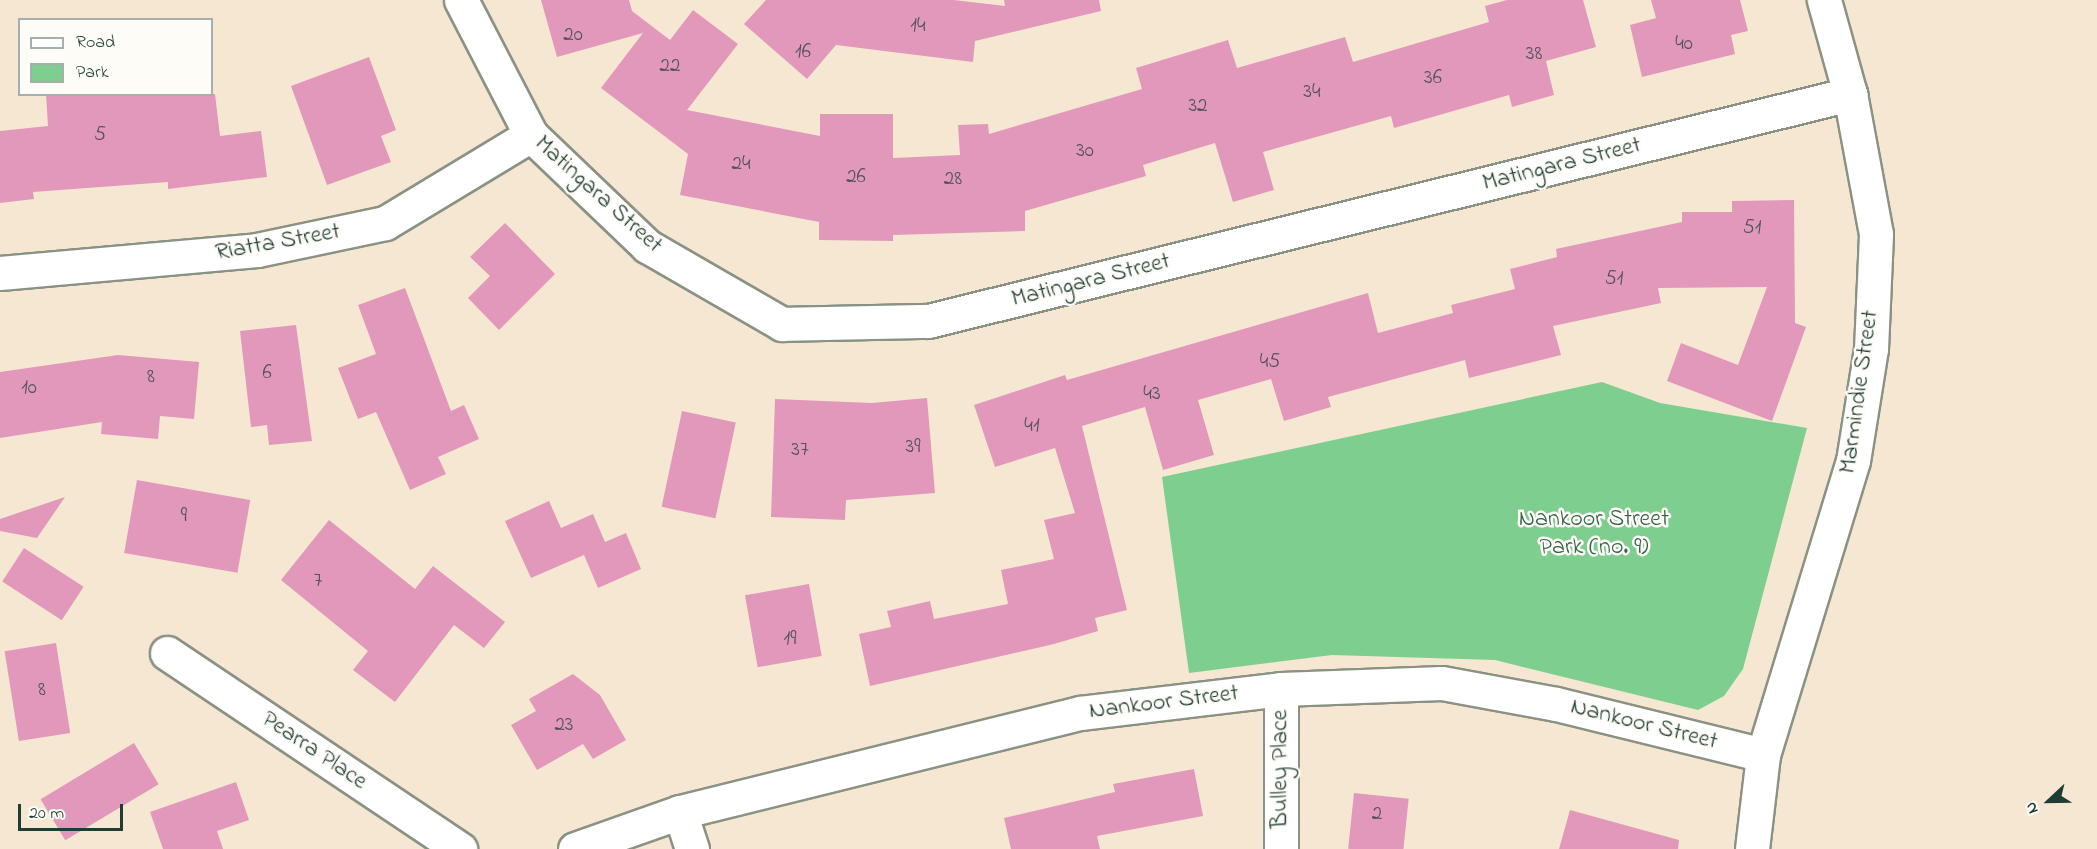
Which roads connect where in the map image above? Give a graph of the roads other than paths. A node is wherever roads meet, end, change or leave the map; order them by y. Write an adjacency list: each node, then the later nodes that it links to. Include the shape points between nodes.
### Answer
1 (461, 0): 4 (street, Matingara Street)
2 (1824, 0): 3 (street, Marmindie Street)
3 (1850, 94): 4 (street, Matingara Street, via 928,321 782,324 647,246); 8 (street, Marmindie Street, via 1876,234 1871,349 1853,461)
4 (531, 135): 5 (street, Riatta Street, via 385,223 257,250)
5 (0, 273)
6 (167, 653): 10 (street, Pearra Place)
7 (1281, 689): 8 (street, Nankoor Street, via 1442,683 1556,704); 9 (street, Nankoor Street, via 1080,713); 13 (street, Bulley Place)
8 (1763, 754): 14 (street, Marmindie Street)
9 (680, 812): 11 (street, Nankoor Street); 12 (street)
10 (460, 849)
11 (575, 849)
12 (692, 849)
13 (1281, 849)
14 (1752, 849)

